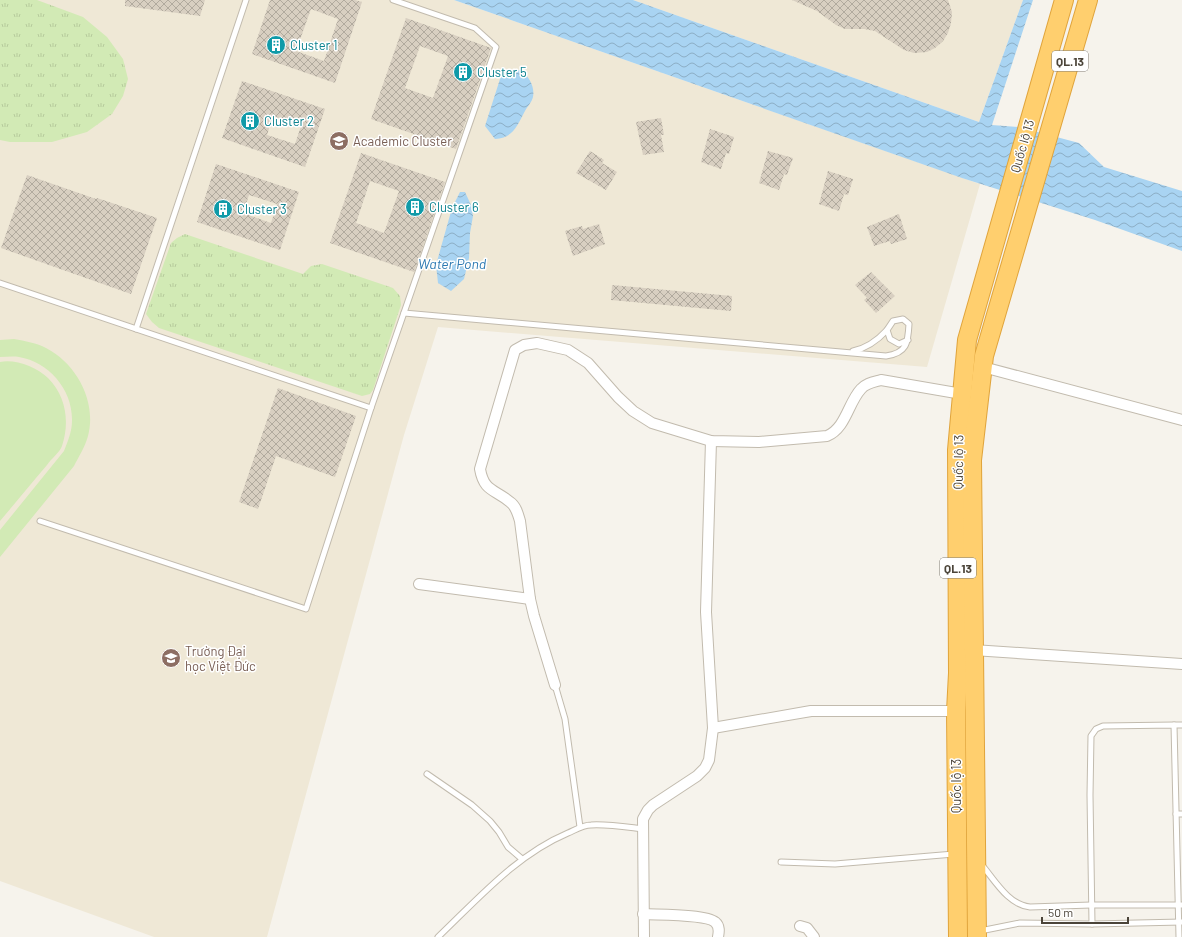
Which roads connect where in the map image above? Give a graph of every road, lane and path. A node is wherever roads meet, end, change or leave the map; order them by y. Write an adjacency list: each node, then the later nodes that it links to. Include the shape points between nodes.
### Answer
1 (246, 0): 7 (lane)
2 (393, 0): 6 (lane, via 475,28 496,48)
3 (1064, 0): 12 (highway, Quốc lộ 13 / QL.13, via 967,340)
4 (1088, 0): 11 (highway, Quốc lộ 13 / QL.13, via 984,356)
5 (0, 283): 7 (lane)
6 (404, 313): 10 (lane); 13 (lane)
7 (136, 329): 13 (lane)
8 (887, 330): 9 (lane, via 890,339 899,344); 9 (lane, via 893,321 903,319 909,324); 10 (lane, via 863,349)
9 (908, 340): 10 (lane, via 895,355)
10 (848, 352)
11 (983, 367): 14 (street); 19 (highway, Quốc lộ 13 / QL.13, via 972,460)
12 (962, 394): 15 (street, via 881,380 861,389 839,427 827,436 759,442); 22 (highway, Quốc lộ 13 / QL.13, via 957,450)
13 (371, 408): 16 (lane, via 306,610)
14 (1182, 420)
15 (711, 441): 18 (street, via 652,423 618,397 588,363 568,350 538,343 524,344 515,350 480,469 481,479 489,488 511,502 517,510); 25 (street, via 706,612)
16 (40, 522)
17 (419, 584): 18 (street)
18 (530, 600): 21 (street)
19 (973, 650): 20 (street); 32 (highway, Quốc lộ 13 / QL.13)
20 (1182, 664)
21 (555, 685): 29 (lane, via 565,719)
22 (956, 711): 25 (street, via 823,710); 31 (highway, Quốc lộ 13 / QL.13)
23 (1174, 725): 24 (lane); 27 (lane); 35 (lane, via 1103,726 1096,729 1091,736)
24 (1182, 725)
25 (713, 728): 30 (street, via 709,760 705,768 648,810)
26 (427, 774): 33 (lane, via 472,805 490,821 508,846)
27 (1176, 814): 28 (lane); 36 (lane)
28 (1182, 814)
29 (580, 827): 30 (lane, via 590,825); 33 (lane)
30 (643, 829): 37 (street)
31 (957, 854): 34 (lane, via 835,864); 46 (highway, Quốc lộ 13 / QL.13)
32 (976, 858): 35 (lane, via 1006,893 1020,905); 41 (highway, Quốc lộ 13 / QL.13)
33 (522, 859): 42 (lane)
34 (781, 862)
35 (1091, 905): 36 (lane); 39 (lane)
36 (1180, 905): 38 (lane)
37 (643, 914): 43 (street); 44 (street, via 708,919 718,926)
38 (1180, 922): 39 (lane); 47 (lane)
39 (1092, 924): 41 (lane, via 1020,923)
40 (800, 926): 45 (street, via 807,928)
41 (977, 934)
42 (438, 937)
43 (644, 937)
44 (718, 937)
45 (814, 937)
46 (958, 937)
47 (1178, 937)

